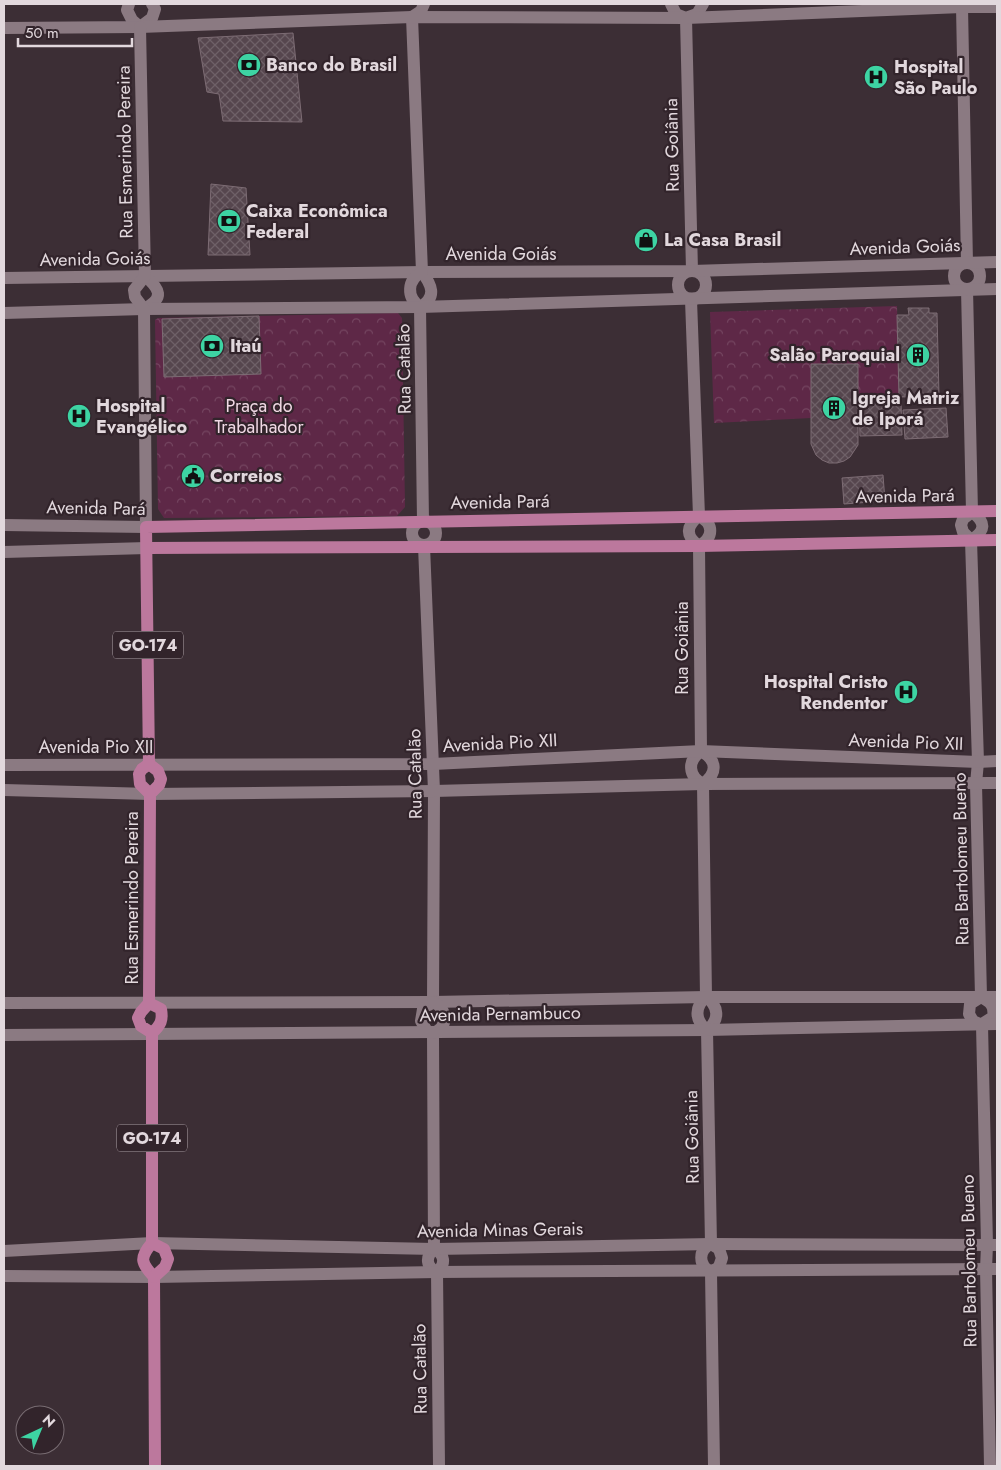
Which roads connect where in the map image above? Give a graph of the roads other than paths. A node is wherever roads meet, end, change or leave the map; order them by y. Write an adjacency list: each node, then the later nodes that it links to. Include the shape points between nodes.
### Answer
1 (129, 4): 11 (street, Rua Esmerindo Pereira, via 127,10)
2 (152, 4): 11 (street, via 155,9 152,18)
3 (401, 4): 9 (street)
4 (424, 4): 9 (street, via 421,11)
5 (671, 4): 10 (street, via 676,14)
6 (703, 4): 10 (street, via 697,14)
7 (962, 5): 8 (street); 10 (street); 13 (street)
8 (997, 7)
9 (412, 17): 10 (street); 11 (street); 16 (street, Rua Catalão)
10 (686, 18): 15 (street, Rua Goiânia)
11 (140, 27): 12 (street); 17 (street, Rua Esmerindo Pereira)
12 (4, 28)
13 (966, 262): 14 (street, Avenida Goiás); 15 (street, Avenida Goiás); 19 (street, via 955,269 953,278 958,286); 19 (street, via 978,268 980,276 978,284)
14 (997, 262)
15 (692, 271): 16 (street, Avenida Goiás); 21 (street, via 684,274 678,282 680,292); 21 (street, via 701,274 707,286 700,298)
16 (422, 272): 17 (street, Avenida Goiás); 22 (street, Rua Catalão, via 432,291 428,301); 22 (street, Rua Catalão, via 413,278 410,289 412,299)
17 (145, 276): 18 (street, Avenida Goiás); 23 (street, Rua Esmerindo Pereira, via 134,290 135,298); 23 (street, via 156,286 158,294)
18 (4, 278)
19 (967, 289): 20 (street); 21 (street); 26 (street, Rua Bartolomeu Bueno)
20 (997, 289)
21 (691, 300): 22 (street); 27 (street, Rua Goiânia)
22 (420, 307): 23 (street); 28 (street, Rua Catalão)
23 (144, 309): 24 (street); 30 (street, Rua Esmerindo Pereira)
24 (4, 313)
25 (997, 511): 26 (main road, Avenida Pará)
26 (972, 512): 27 (main road, Avenida Pará); 31 (street, Rua Bartolomeu Bueno, via 961,525); 31 (street, Rua Bartolomeu Bueno, via 980,518 983,526)
27 (699, 516): 28 (main road, Avenida Pará); 34 (street, Rua Goiânia, via 691,522 688,532 691,540); 34 (street, Rua Goiânia, via 706,520 710,535)
28 (423, 521): 30 (main road, Avenida Pará); 33 (street, Rua Catalão, via 416,524 412,535); 33 (street, via 434,526 437,533 434,541)
29 (4, 525): 30 (street, Avenida Pará)
30 (146, 526): 35 (main road, Rua Esmerindo Pereira / GO-174)
31 (971, 540): 32 (main road); 34 (main road); 39 (street, Rua Bartolomeu Bueno)
32 (997, 540)
33 (424, 546): 34 (main road); 35 (main road); 41 (street, Rua Catalão)
34 (699, 546): 37 (street, Rua Goiânia)
35 (147, 548): 36 (street); 40 (main road, Rua Esmerindo Pereira / GO-174)
36 (4, 552)
37 (700, 751): 39 (street, Avenida Pio XII); 41 (street, Avenida Pio XII); 44 (street, Rua Goiânia, via 691,761 690,768 697,781); 44 (street, Rua Goiânia, via 713,762 714,771)
38 (997, 761): 39 (street, Avenida Pio XII)
39 (978, 762): 45 (street, Rua Bartolomeu Bueno)
40 (149, 764): 41 (street, Avenida Pio XII); 42 (street, Avenida Pio XII); 48 (main road, Rua Esmerindo Pereira / GO-174, via 139,774 140,784); 48 (main road, Rua Esmerindo Pereira / GO-174, via 162,779)
41 (434, 764): 47 (street, Rua Catalão)
42 (4, 765)
43 (997, 783): 45 (street)
44 (703, 784): 45 (street); 47 (street); 49 (street, Rua Goiânia)
45 (976, 784): 50 (street, Rua Bartolomeu Bueno)
46 (4, 790): 48 (street)
47 (434, 791): 48 (street); 52 (street, Rua Catalão)
48 (150, 794): 54 (main road, Rua Esmerindo Pereira / GO-174)
49 (706, 997): 50 (street, Avenida Pernambuco); 52 (street, Avenida Pernambuco); 57 (street, Rua Goiânia, via 714,1004 717,1013); 57 (street, Rua Goiânia, via 697,1014 700,1023)
50 (981, 997): 51 (street, Avenida Pernambuco); 55 (street, via 994,1009 993,1017); 55 (street, via 970,1004 969,1014 973,1021)
51 (997, 997)
52 (433, 1002): 54 (street, Avenida Pernambuco); 59 (street, Rua Catalão, via 442,1008 445,1018 442,1027); 59 (street, Rua Catalão, via 423,1009 421,1021)
53 (4, 1003): 54 (street, Avenida Pernambuco)
54 (149, 1003): 58 (main road, Rua Esmerindo Pereira / GO-174, via 160,1009 162,1017 160,1025); 58 (main road, Rua Esmerindo Pereira / GO-174, via 138,1018 141,1026)
55 (982, 1024): 56 (street, Avenida Pernambuco); 57 (street, Avenida Pernambuco); 63 (street, Rua Bartolomeu Bueno)
56 (997, 1024)
57 (708, 1030): 59 (street, Avenida Pernambuco); 62 (street, Rua Goiânia)
58 (152, 1033): 59 (street, Avenida Pernambuco); 60 (street, Avenida Pernambuco); 61 (main road, Rua Esmerindo Pereira / GO-174)
59 (433, 1033): 64 (street, Rua Catalão)
60 (4, 1035)
61 (152, 1243): 64 (street, Avenida Minas Gerais); 65 (street, Avenida Minas Gerais); 70 (main road, Rua Esmerindo Pereira / GO-174, via 142,1260); 70 (main road, via 164,1249 168,1259 165,1267)
62 (710, 1244): 63 (street, Avenida Minas Gerais); 64 (street, Avenida Minas Gerais); 68 (street, Rua Goiânia, via 701,1258); 68 (street, Rua Goiânia, via 719,1248 722,1258 719,1267)
63 (992, 1245): 66 (street, Rua Bartolomeu Bueno)
64 (434, 1249): 67 (street, Rua Catalão, via 428,1261 432,1270)
65 (4, 1251)
66 (992, 1269): 68 (street); 74 (street, Rua Bartolomeu Bueno)
67 (437, 1272): 68 (street); 70 (street); 72 (street, Rua Catalão)
68 (711, 1272): 73 (street, Rua Goiânia)
69 (4, 1276): 70 (street)
70 (154, 1277): 71 (main road, Rua Esmerindo Pereira / GO-174)
71 (155, 1466)
72 (439, 1466)
73 (714, 1466)
74 (990, 1466)

